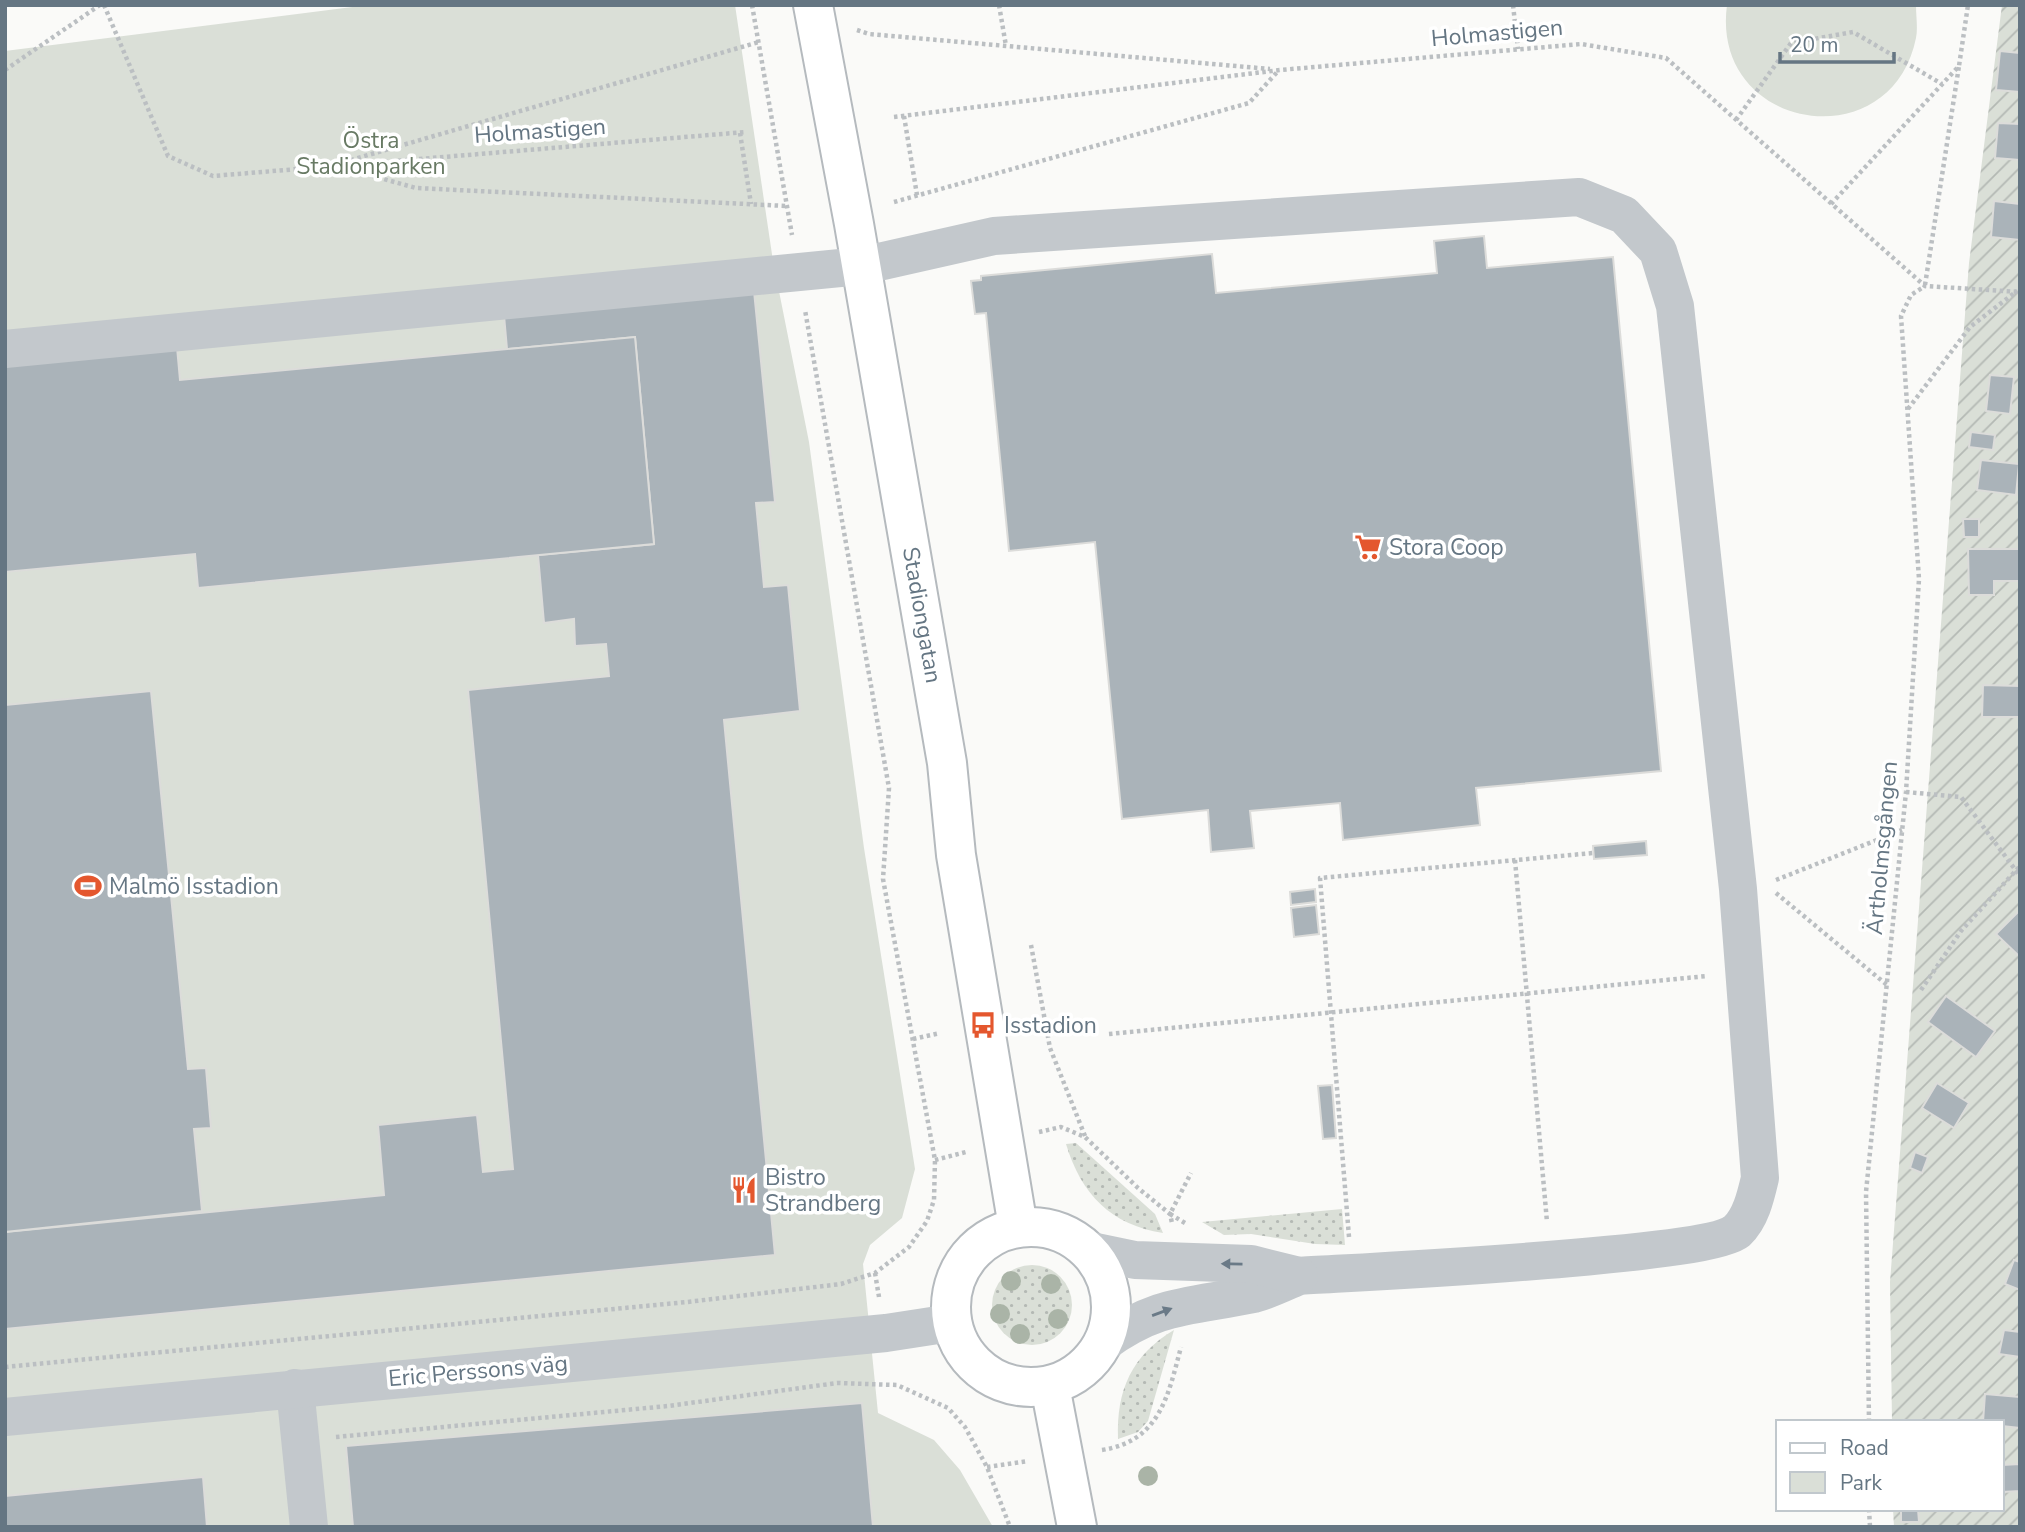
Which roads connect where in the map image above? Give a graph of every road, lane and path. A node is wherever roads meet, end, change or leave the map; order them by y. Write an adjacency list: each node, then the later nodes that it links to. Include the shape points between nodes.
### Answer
1 (102, 5): 11 (path); 17 (path, Holmastigen, via 168,156 212,176)
2 (752, 5): 7 (path)
3 (999, 5): 8 (path)
4 (1513, 5): 9 (path)
5 (1968, 5): 10 (path)
6 (813, 9): 8 (path, via 869,34); 23 (main road, Stadiongatan)
7 (759, 43): 17 (path); 22 (path)
8 (1006, 46): 12 (path)
9 (1518, 49): 12 (path, Holmastigen); 16 (path, Holmastigen, via 1581,44 1665,58)
10 (1958, 66): 13 (path); 25 (path)
11 (5, 70)
12 (1280, 70): 14 (path, Holmastigen); 18 (path, via 1249,103)
13 (1942, 84): 16 (path, via 1853,32 1791,43); 21 (path)
14 (904, 116): 15 (path, Holmastigen); 18 (path)
15 (894, 117)
16 (1736, 120): 21 (path, Holmastigen)
17 (333, 165): 20 (path, via 416,188); 20 (path, Holmastigen, via 743,133)
18 (917, 195): 19 (path)
19 (894, 202)
20 (751, 204): 22 (path)
21 (1831, 204): 25 (path, Holmastigen)
22 (787, 206): 24 (path)
23 (861, 266): 24 (street); 36 (street, via 994,236 1509,201 1579,197 1624,215 1658,251 1675,306); 49 (main road, Stadiongatan, via 947,763 956,855)
24 (799, 273): 27 (street); 45 (path, via 889,788 883,879)
25 (1925, 286): 26 (path); 28 (path, Ärtholmsgången, via 1911,295 1901,316)
26 (2018, 291): 28 (path, via 1970,327)
27 (5, 349)
28 (1907, 410): 29 (path, Ärtholmsgången, via 1919,579)
29 (1906, 792): 30 (path, Ärtholmsgången); 34 (path, via 1961,797)
30 (1902, 830): 36 (path); 39 (path, Ärtholmsgången)
31 (1593, 853): 32 (path)
32 (1515, 860): 41 (path); 42 (path, via 1320,878)
33 (2020, 866): 34 (path)
34 (2015, 871): 35 (path); 40 (path, via 1961,931)
35 (2020, 876)
36 (1751, 886): 38 (street); 39 (path)
37 (1031, 945): 46 (path, via 1050,1048)
38 (1745, 972): 41 (path); 51 (street, via 1760,1178 1752,1207 1736,1231 1710,1242)
39 (1887, 985): 60 (path, Ärtholmsgången, via 1867,1192)
40 (1921, 990)
41 (1527, 993): 42 (path); 51 (path)
42 (1332, 1012): 44 (path); 52 (path)
43 (940, 1033): 45 (path)
44 (1109, 1034)
45 (913, 1039): 56 (path, via 935,1160 934,1200 927,1221 909,1247 875,1273 841,1284 687,1302)
46 (1085, 1137)
47 (1191, 1173): 48 (path)
48 (1170, 1214)
49 (1018, 1227): 50 (main road, via 1056,1230); 54 (main road, via 993,1236 972,1252 957,1274 950,1299)
50 (1087, 1250): 53 (street, one-way to 50, via 1251,1264 1135,1260); 55 (main road, via 1099,1265 1111,1296 1110,1323)
51 (1550, 1258): 52 (street)
52 (1351, 1272): 53 (street)
53 (1299, 1276): 55 (street, one-way to 53, via 1145,1318 1181,1305 1256,1293)
54 (951, 1323): 57 (main road, via 962,1349 978,1369 1000,1382 1024,1388); 58 (street, Eric Perssons väg)
55 (1102, 1345): 57 (main road, via 1071,1377)
56 (5, 1367)
57 (1049, 1386): 64 (main road)
58 (295, 1388): 59 (street, Eric Perssons väg); 61 (street)
59 (5, 1417)
60 (1869, 1420)
61 (300, 1440): 62 (street); 63 (path, via 668,1406 837,1383 897,1385 948,1408 965,1427 987,1467)
62 (309, 1527)
63 (1010, 1527)
64 (1077, 1527)

